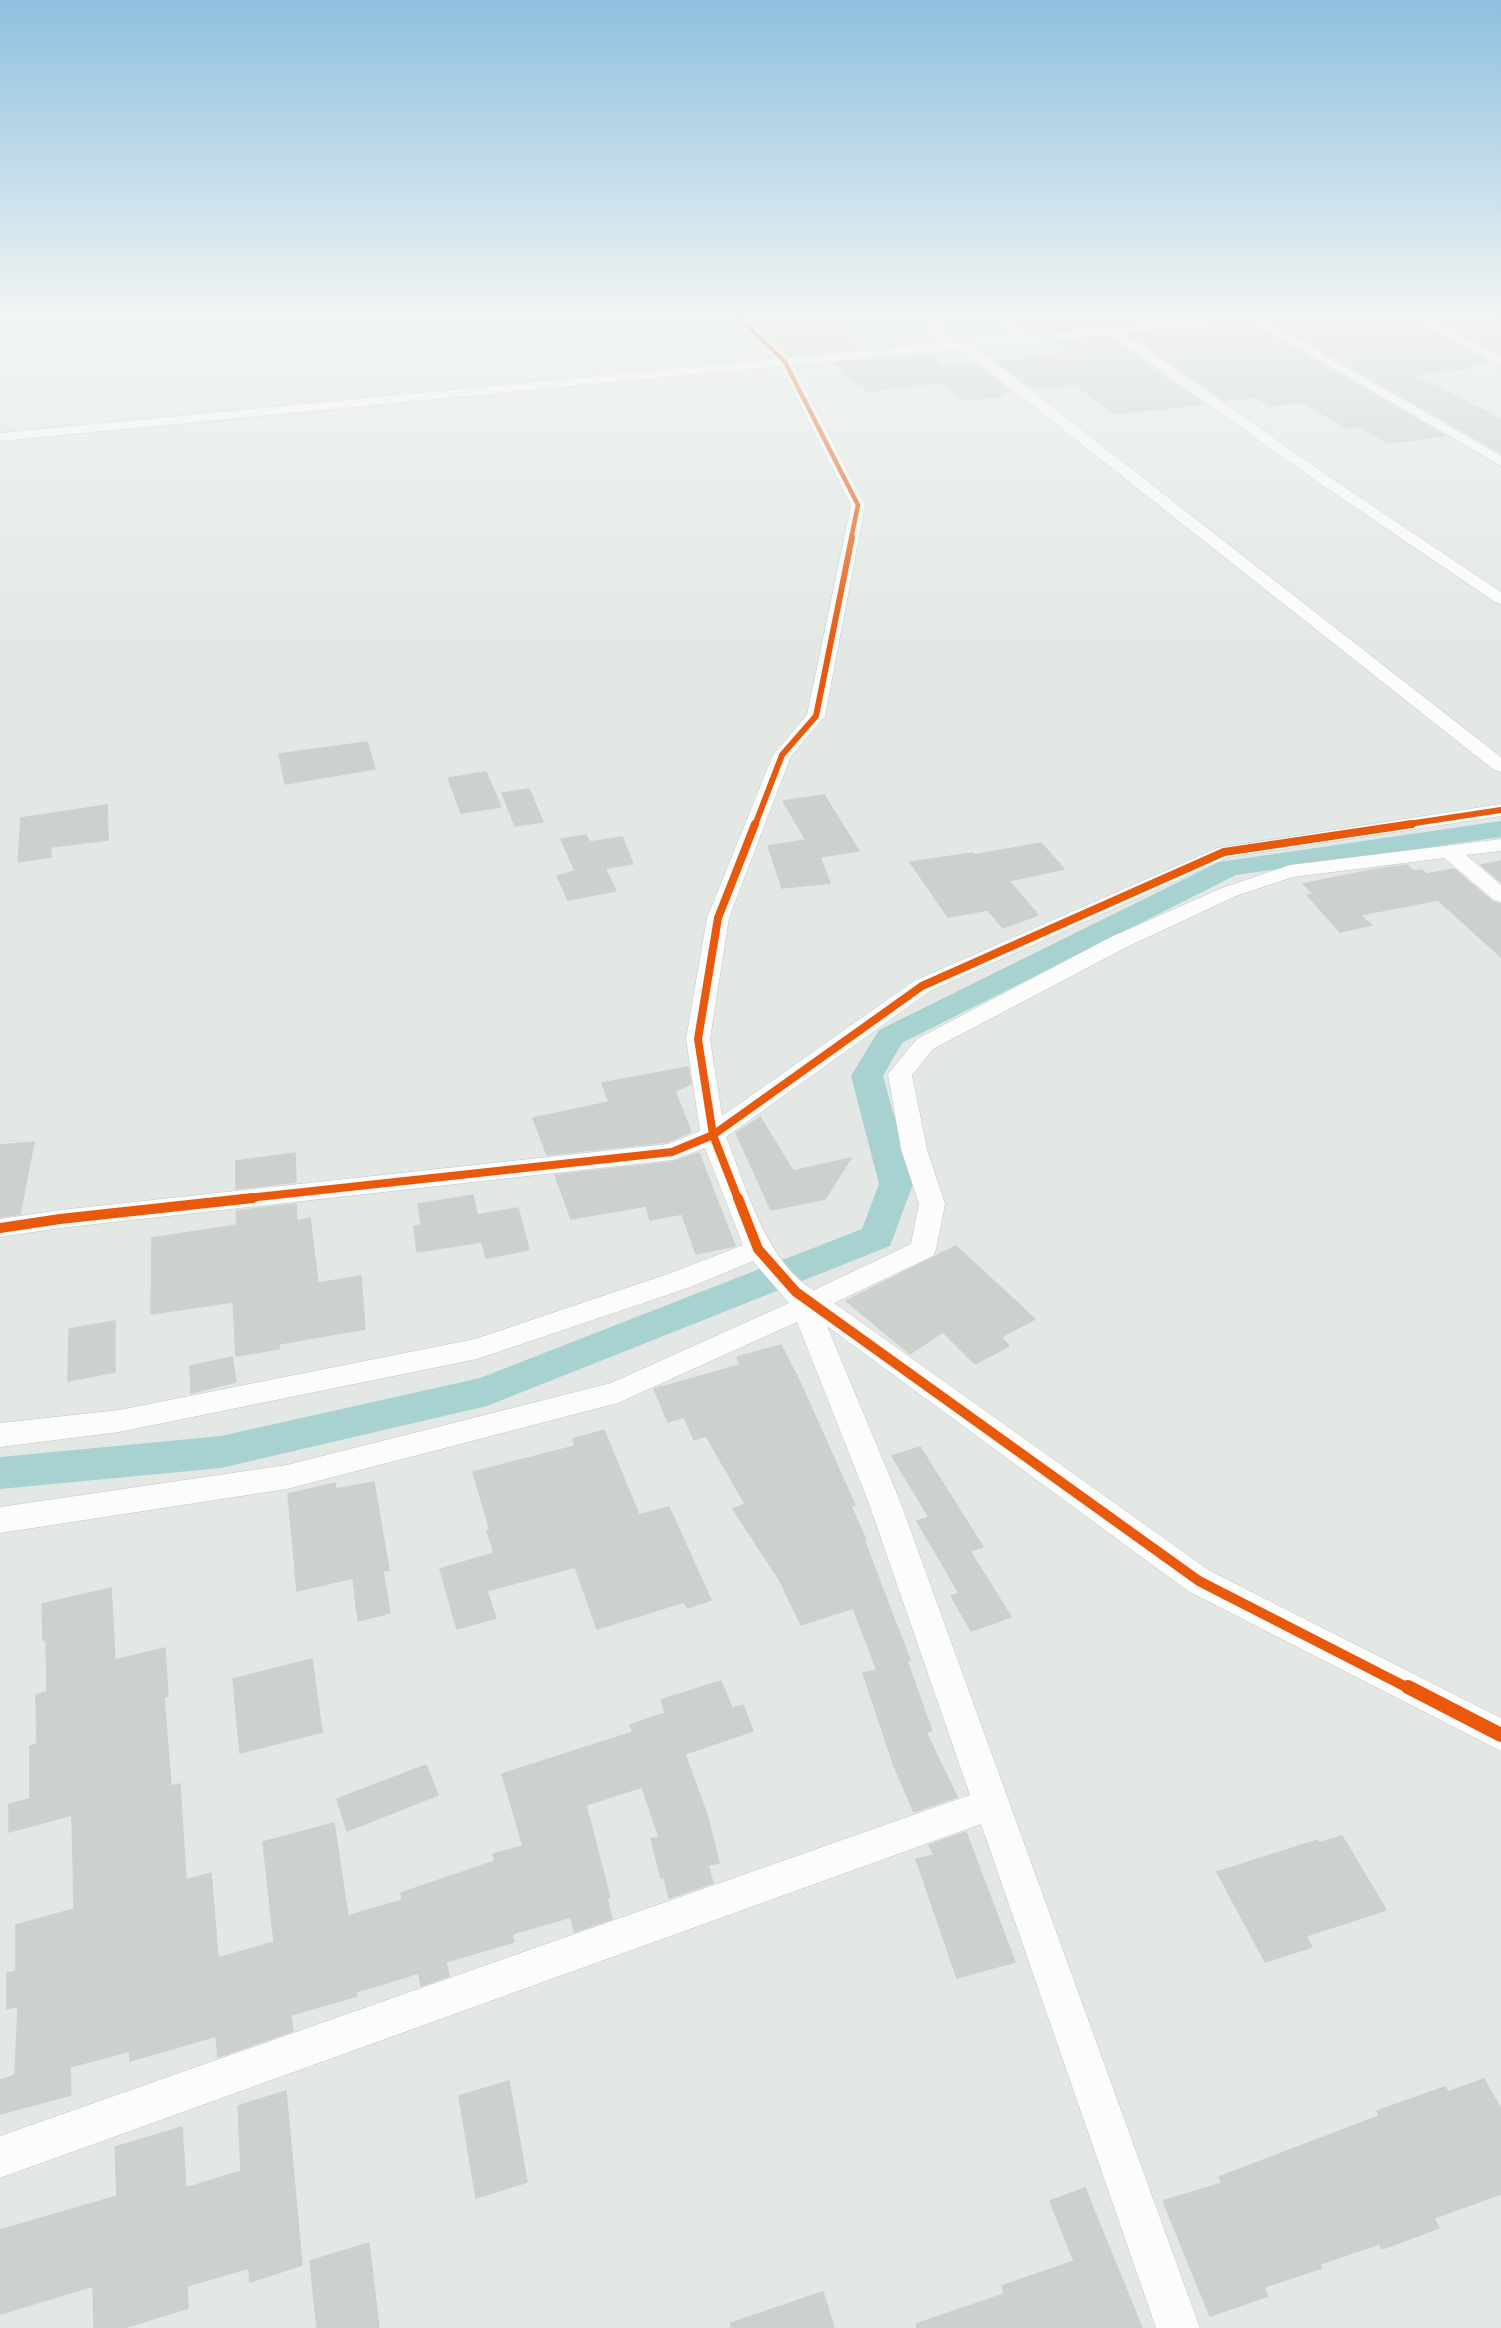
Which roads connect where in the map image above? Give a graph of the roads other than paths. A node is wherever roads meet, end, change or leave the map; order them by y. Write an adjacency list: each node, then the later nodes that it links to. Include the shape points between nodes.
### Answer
1 (98, 428): 6 (street)
2 (819, 428): 14 (street, via 858,504 816,716 782,755 718,918 698,1039)
3 (1064, 428): 9 (street)
4 (1250, 428): 8 (street)
5 (1442, 428): 7 (street)
6 (0, 437)
7 (1501, 462)
8 (1501, 599)
9 (1501, 766)
10 (1501, 810): 14 (street, via 1224,852 922,986)
11 (1501, 845): 12 (street)
12 (1448, 851): 13 (street); 17 (street, via 1290,870 1229,892 1119,942 924,1044 900,1074 914,1149 932,1204 923,1249)
13 (1501, 896)
14 (713, 1135): 15 (street, via 672,1152); 16 (street)
15 (0, 1228)
16 (758, 1249): 17 (street); 18 (street, via 678,1281 477,1349 118,1421)
17 (799, 1295): 19 (street, via 618,1392 287,1477); 20 (street, via 1199,1581); 21 (street, via 884,1501)
18 (0, 1435)
19 (0, 1520)
20 (1501, 1735)
21 (991, 1804): 22 (street); 23 (street)
22 (0, 2157)
23 (1178, 2328)

